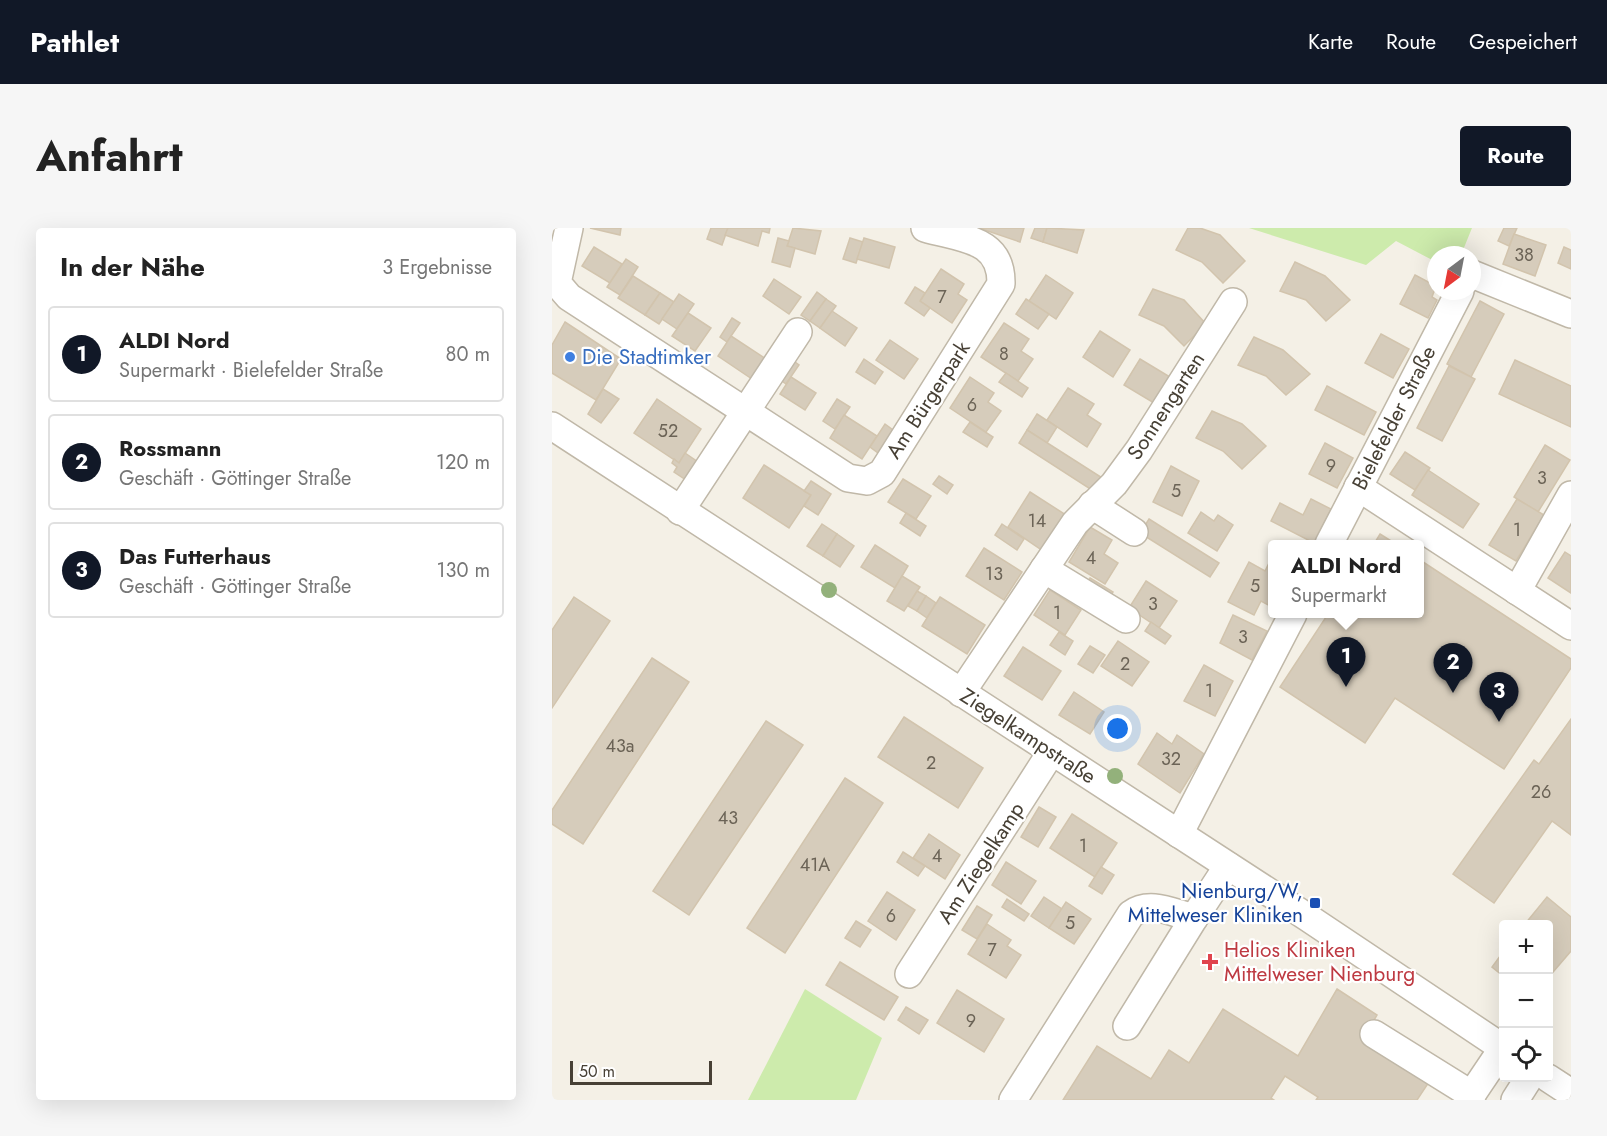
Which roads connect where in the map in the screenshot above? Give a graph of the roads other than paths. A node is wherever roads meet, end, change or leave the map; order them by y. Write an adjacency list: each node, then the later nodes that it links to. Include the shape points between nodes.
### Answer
1 (569, 228): 8 (street, Am Bürgerpark, via 557,283 568,297)
2 (925, 228): 8 (street, Am Bürgerpark, via 989,248 1001,266 1001,284 882,473 867,481 848,478)
3 (1481, 278): 6 (street)
4 (1455, 300): 10 (street, Bielefelder Straße)
5 (1233, 302): 12 (street, Sonnengarten, via 1139,450 1114,484)
6 (1571, 314)
7 (798, 332): 8 (street)
8 (746, 411): 13 (street)
9 (552, 426): 13 (street, Ziegelkampstraße)
10 (1358, 487): 15 (street, Bielefelder Straße); 17 (street)
11 (1571, 495): 17 (street)
12 (1092, 505): 14 (street); 16 (street, Sonnengarten)
13 (680, 511): 21 (street, Ziegelkampstraße)
14 (1134, 532)
15 (1331, 540)
16 (1044, 568): 19 (street); 21 (street, Sonnengarten)
17 (1517, 591): 20 (street)
18 (1291, 618): 23 (street)
19 (1126, 619)
20 (1571, 626)
21 (961, 693): 22 (street, Ziegelkampstraße)
22 (1052, 751): 23 (street, Ziegelkampstraße); 26 (street, Am Ziegelkamp)
23 (1179, 834): 24 (street, Ziegelkampstraße)
24 (1228, 866): 25 (street); 29 (street, Ziegelkampstraße)
25 (1194, 918): 27 (street); 35 (street, via 1151,906 1140,907 1131,914)
26 (909, 974)
27 (1127, 1026)
28 (1374, 1034): 34 (street)
29 (1499, 1045)
30 (1499, 1054): 34 (street)
31 (1553, 1080): 33 (street)
32 (1526, 1082): 36 (street)
33 (1571, 1093)
34 (1470, 1097)
35 (1013, 1100)
36 (1515, 1100)

